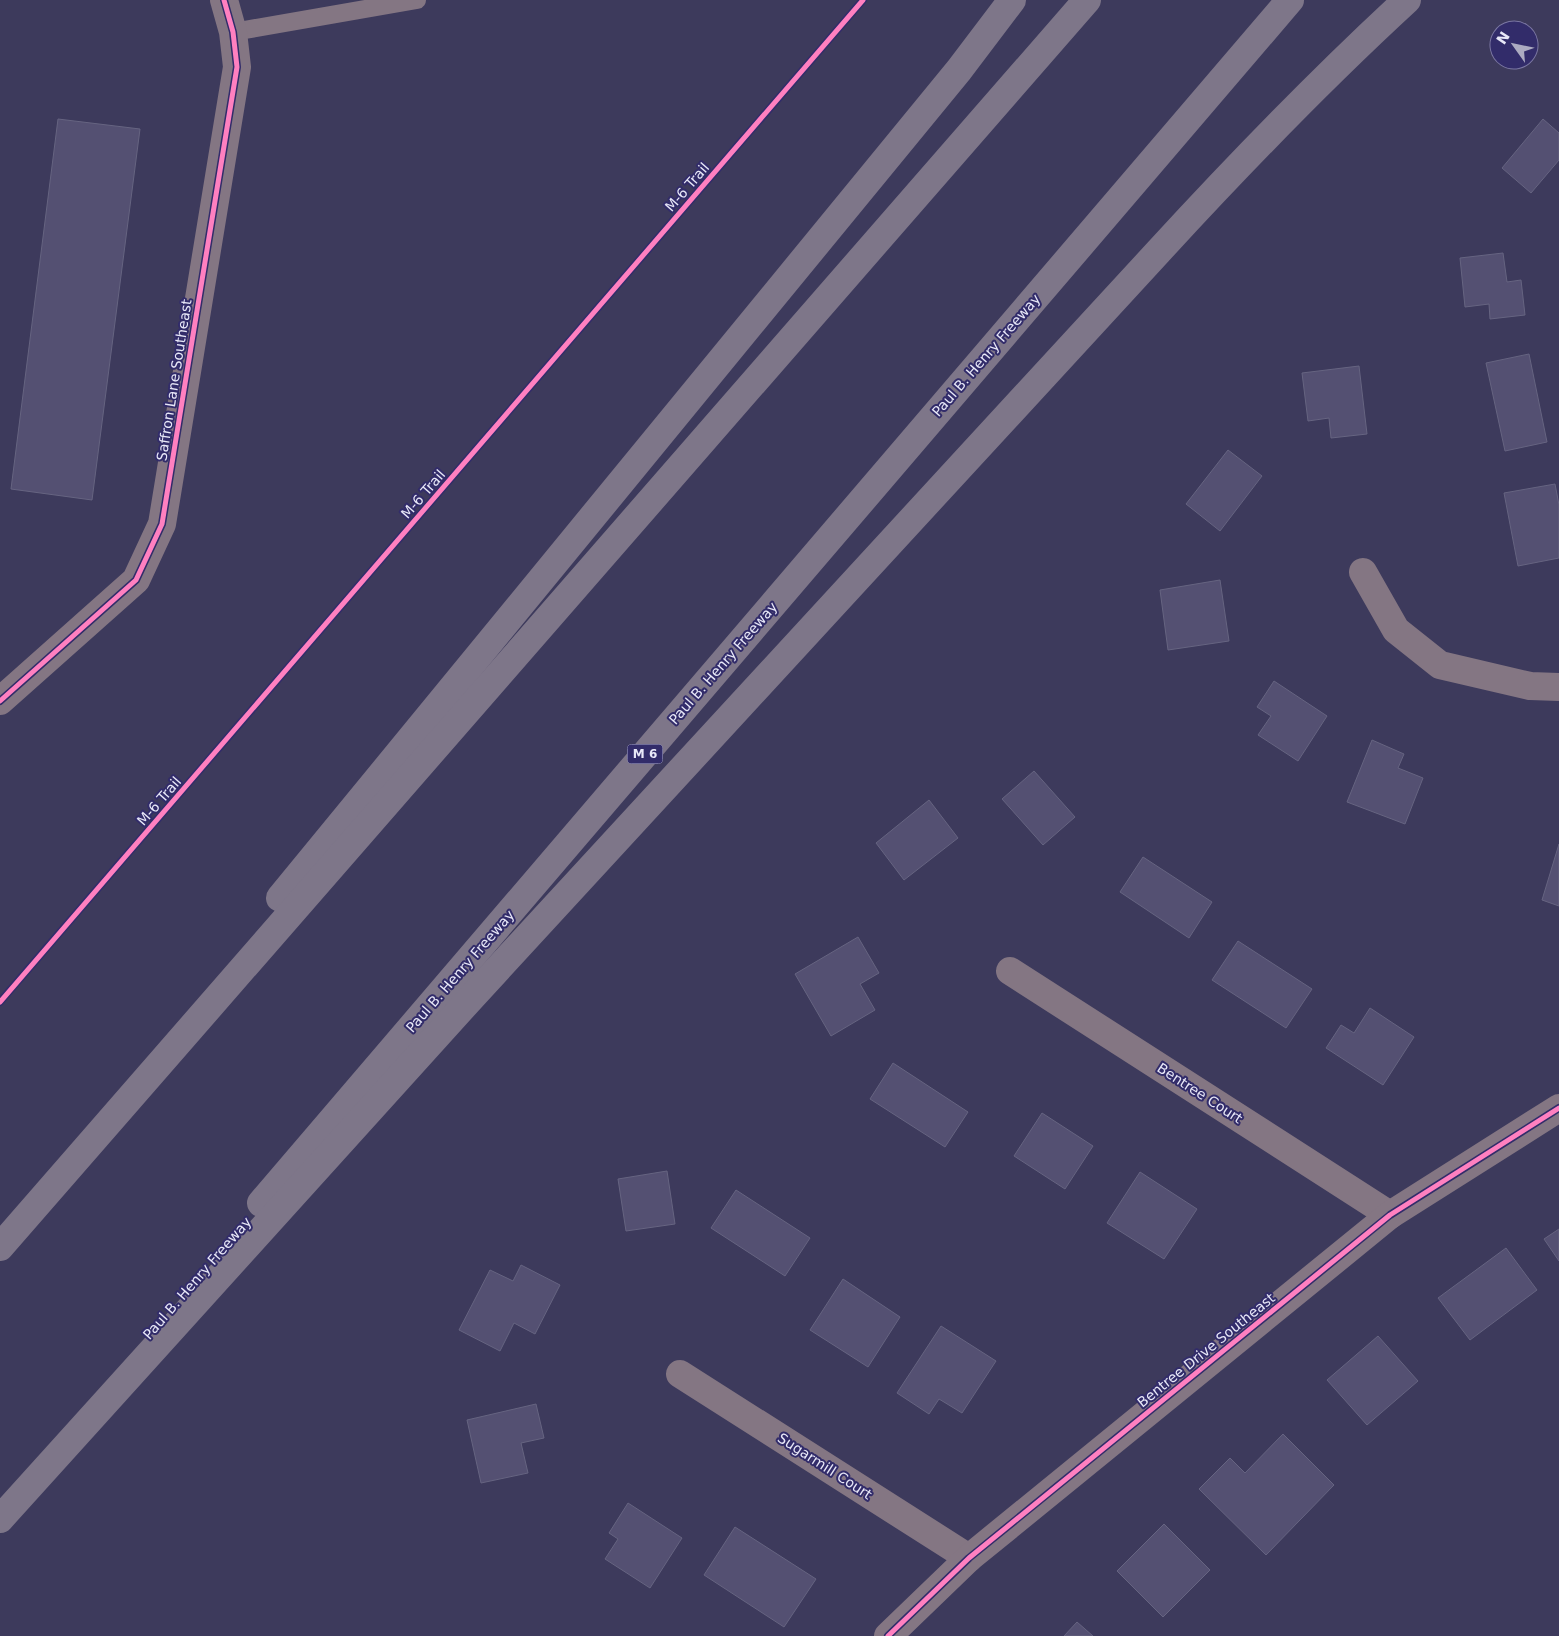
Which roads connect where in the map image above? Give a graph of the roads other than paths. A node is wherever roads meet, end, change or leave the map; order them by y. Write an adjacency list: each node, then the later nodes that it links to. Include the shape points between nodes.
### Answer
1 (224, 0): 7 (street, Saffron Lane Southeast)
2 (417, 0): 7 (lane)
3 (1012, 0): 14 (highway, via 959,70)
4 (1087, 0): 15 (highway)
5 (1290, 0): 17 (highway, Paul B. Henry Freeway / M 6)
6 (1407, 0): 18 (highway, via 1253,149 1164,245 472,997)
7 (233, 32): 10 (street, Saffron Lane Southeast, via 237,68 162,524 136,580)
8 (1363, 572): 9 (street, via 1396,630 1440,664 1530,686)
9 (1559, 687)
10 (0, 701)
11 (1010, 971): 13 (street, Bentree Court)
12 (1559, 1108): 13 (street, Bentree Drive Southeast)
13 (1390, 1215): 19 (street, Bentree Drive Southeast)
14 (0, 1241)
15 (0, 1247)
16 (680, 1374): 19 (street, Sugarmill Court)
17 (0, 1508)
18 (0, 1519)
19 (969, 1558): 20 (street, Bentree Drive Southeast)
20 (888, 1636)

